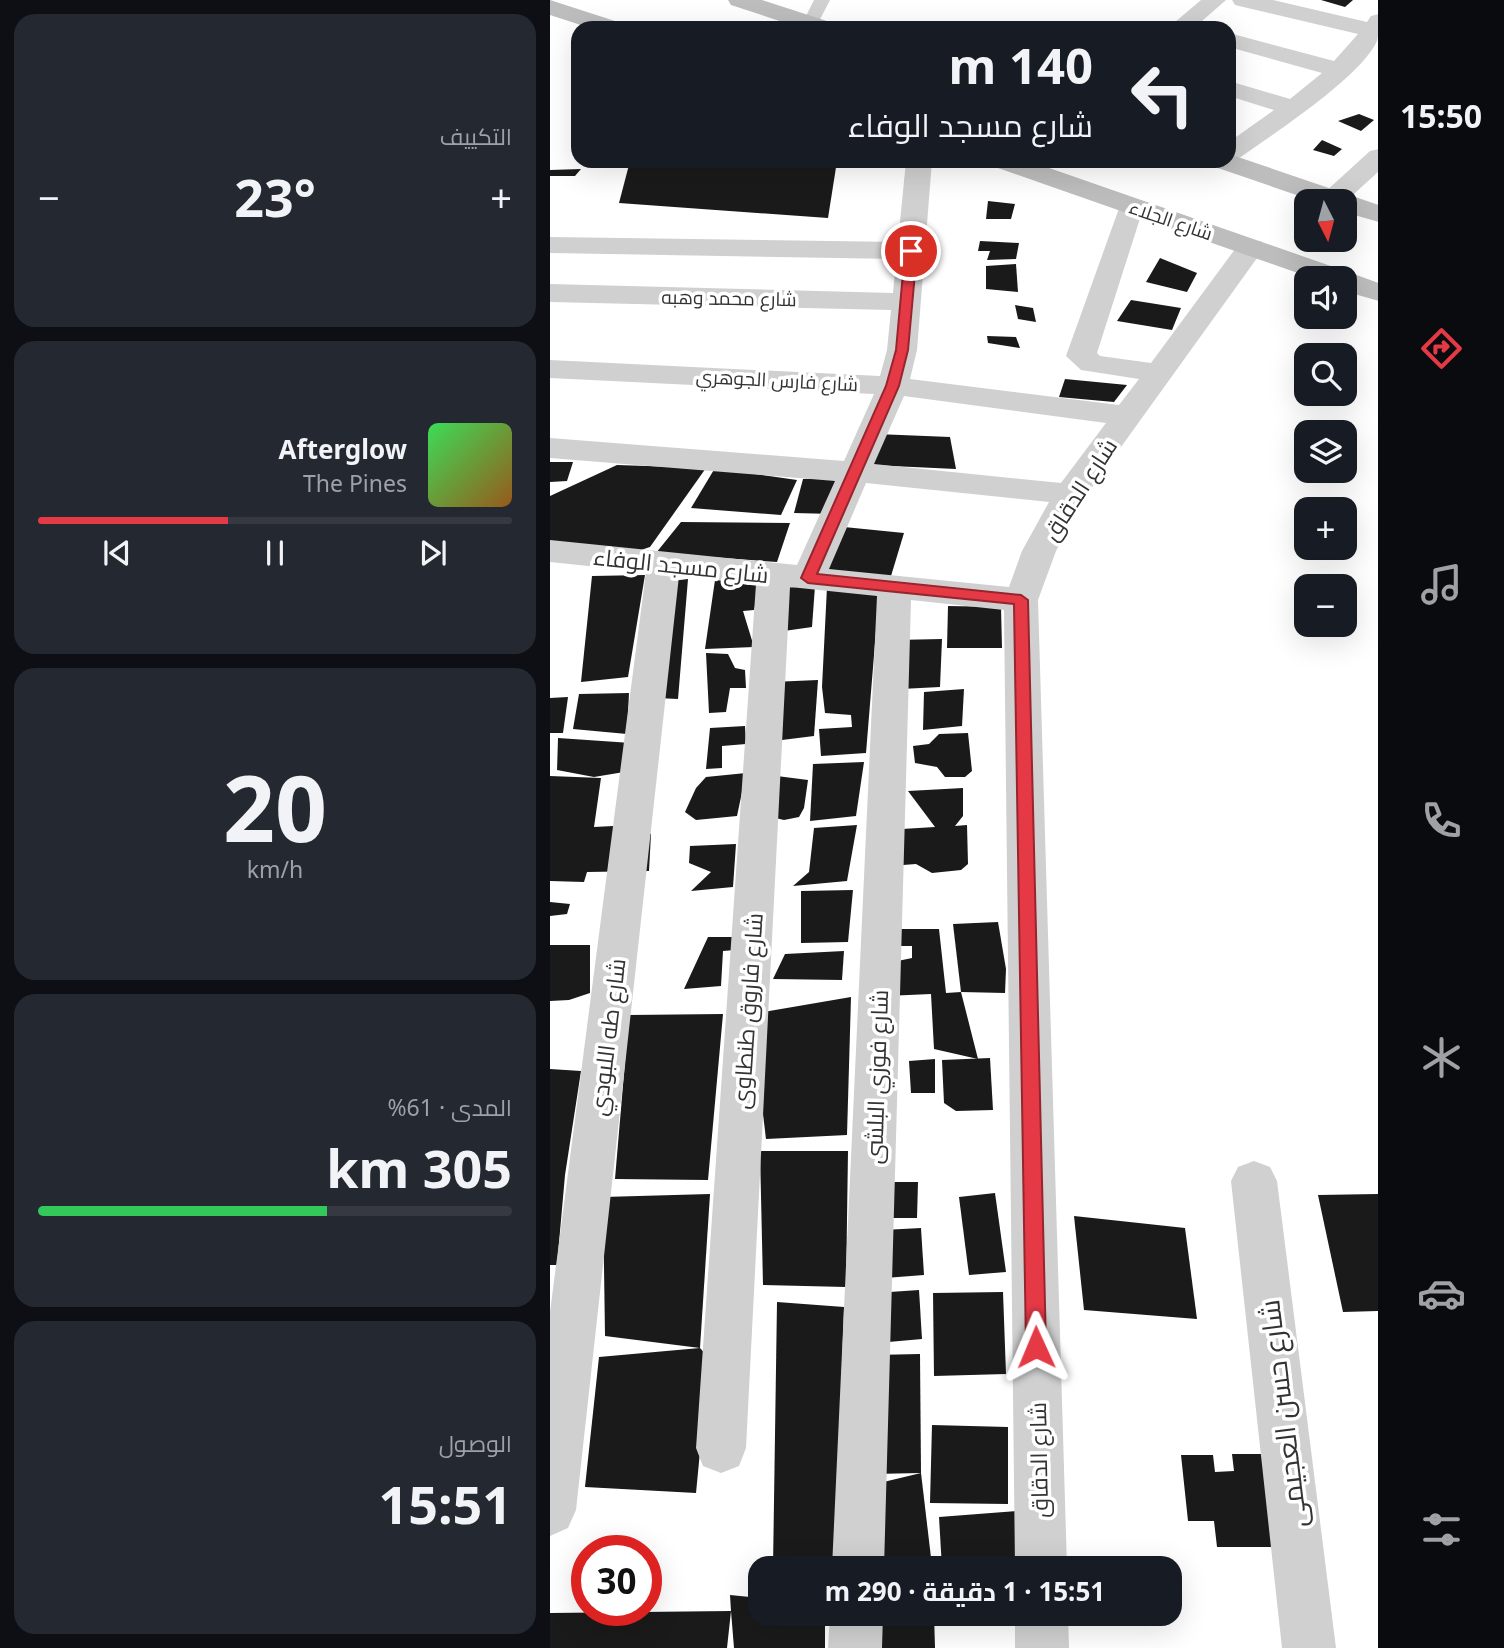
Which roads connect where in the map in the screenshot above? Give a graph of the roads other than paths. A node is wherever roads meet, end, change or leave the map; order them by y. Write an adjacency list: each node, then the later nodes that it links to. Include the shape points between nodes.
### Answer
1 (739, 0): 7 (main road)
2 (822, 0): 8 (lane)
3 (1215, 0): 9 (street)
4 (1243, 0): 10 (street)
5 (552, 10): 6 (main road)
6 (589, 21)
7 (795, 21)
8 (809, 21)
9 (1191, 21)
10 (1376, 26): 12 (street)
11 (1236, 42): 12 (street)
12 (1340, 70): 14 (street)
13 (1236, 90): 14 (street)
14 (1291, 107): 15 (street)
15 (1236, 149)
16 (1378, 157): 21 (street)
17 (1236, 165): 20 (main road)
18 (918, 168): 27 (street, شارع فاروق طنطاوى)
19 (1024, 168): 22 (main road, شارع الجلاء)
20 (1304, 189)
21 (1350, 189)
22 (1131, 206): 26 (main road, شارع الجلاء); 34 (street, via 1081,356 1092,364)
23 (1357, 207): 24 (main road)
24 (1378, 214)
25 (550, 245): 27 (street)
26 (1251, 247): 28 (main road, شارع الجلاء); 34 (street, شارع الدقاق)
27 (911, 251): 32 (street, شارع فاروق طنطاوى)
28 (1304, 266)
29 (1357, 286): 31 (main road)
30 (550, 293): 32 (street, شارع محمد وهبه)
31 (1378, 293)
32 (907, 302): 35 (street, شارع فاروق طنطاوى)
33 (550, 369): 35 (street, شارع فارس الجوهري)
34 (1160, 373): 36 (street, شارع الدقاق)
35 (893, 386): 36 (street, شارع فارس الجوهري); 38 (street, شارع فاروق طنطاوى)
36 (1128, 416): 39 (street, شارع الدقاق)
37 (550, 448): 38 (street)
38 (854, 472): 39 (street); 42 (street, شارع فاروق طنطاوى)
39 (1070, 494): 44 (street, شارع الدقاق, via 1039,551)
40 (550, 551): 41 (street, شارع مسجد الوفاء)
41 (664, 564): 42 (street, شارع مسجد الوفاء); 47 (street, شارع طه اللبودي)
42 (791, 576): 43 (street, شارع مسجد الوفاء); 46 (street, شارع فاروق طنطاوى)
43 (894, 587): 44 (street, شارع مسجد الوفاء); 48 (street, شارع فوزي البلشى)
44 (1021, 600): 49 (street, شارع الدقاق)
45 (1254, 1181): 54 (street, شارع حسن العجيمى)
46 (721, 1448)
47 (550, 1510)
48 (858, 1556)
49 (1041, 1556)
50 (856, 1626): 52 (street)
51 (1042, 1626): 53 (street)
52 (855, 1648)
53 (1042, 1648)
54 (1310, 1648)

